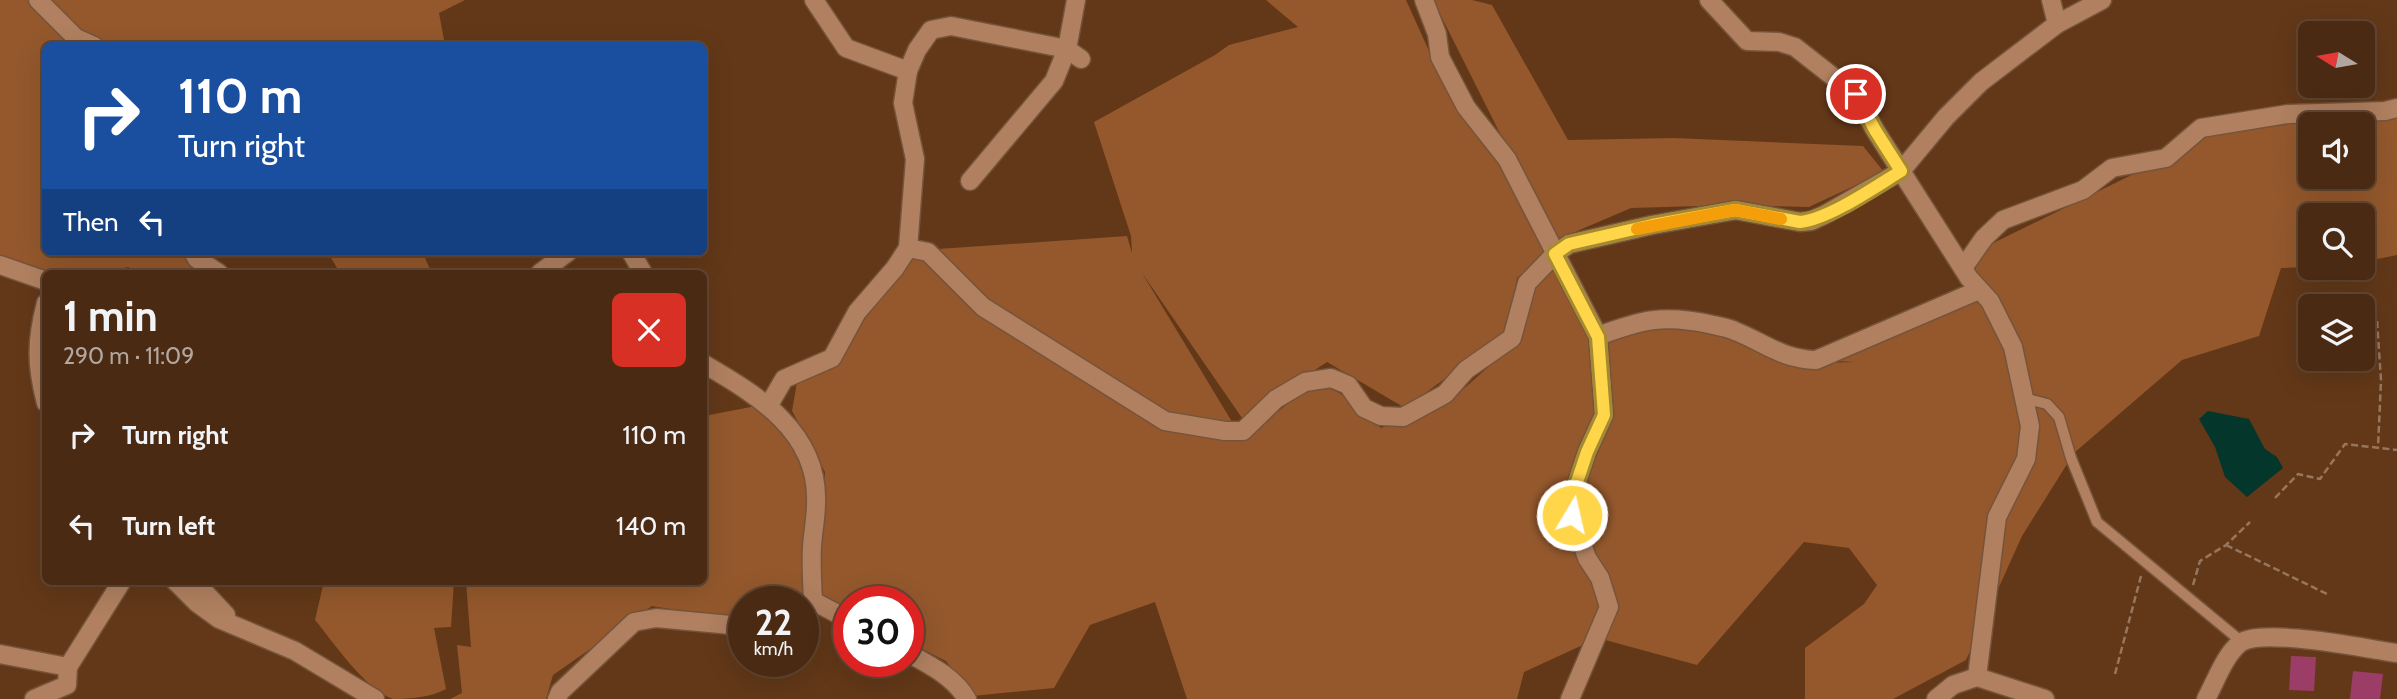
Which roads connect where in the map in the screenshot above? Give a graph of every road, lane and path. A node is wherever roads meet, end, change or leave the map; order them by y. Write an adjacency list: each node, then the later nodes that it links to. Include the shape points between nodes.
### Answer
1 (38, 0): 9 (street)
2 (814, 0): 11 (street, via 846,48)
3 (1076, 0): 10 (street)
4 (1423, 0): 16 (street, via 1437,34 1440,57 1466,107 1507,159)
5 (1709, 0): 13 (street, via 1747,41 1795,47 1856,94)
6 (2051, 0): 8 (street)
7 (2102, 0): 8 (street)
8 (2057, 24): 13 (street, via 1981,82)
9 (85, 42)
10 (1074, 54): 11 (street, via 951,26 931,30); 14 (street)
11 (908, 71): 15 (street, via 903,103 915,159)
12 (2397, 107): 20 (street, via 2288,114 2201,128 2166,158 2112,168 2083,190 2003,220)
13 (1901, 171): 16 (street, via 1811,221 1735,210 1569,244); 20 (street)
14 (970, 181)
15 (908, 248): 16 (street, via 928,252 983,307 1165,421 1225,431 1242,431 1276,399 1305,382 1331,378 1348,385 1364,408 1381,416 1404,417 1445,394 1466,370 1512,338 1527,283); 31 (street, via 857,312 832,358 784,379)
16 (1555, 254): 27 (street)
17 (195, 256): 21 (street)
18 (563, 256): 22 (street)
19 (0, 265): 23 (street)
20 (1963, 268): 24 (street)
21 (214, 270)
22 (544, 270)
23 (42, 280)
24 (1979, 290): 27 (street, via 1816,360 1797,359 1734,330 1664,318); 30 (street, via 1990,301 2013,347)
25 (42, 319): 29 (street, via 37,373)
26 (2378, 321): 32 (path)
27 (1598, 337): 57 (street, via 1604,415 1577,482 1572,515 1609,607)
28 (707, 365): 31 (street)
29 (42, 390)
30 (2024, 398): 37 (lane, via 2047,404 2059,417 2097,523); 52 (street, via 2031,426 2026,459 1997,517)
31 (769, 405): 41 (street, via 808,453 814,473 817,501)
32 (2378, 448): 33 (path); 34 (path, via 2345,444 2320,479 2298,474)
33 (2397, 450)
34 (2274, 498)
35 (2250, 522): 36 (path)
36 (2226, 545): 42 (path); 43 (path, via 2200,561)
37 (2144, 562): 43 (lane); 51 (path)
38 (119, 585): 50 (street)
39 (179, 585): 45 (street, via 197,603)
40 (196, 585): 45 (street)
41 (809, 586)
42 (2327, 594)
43 (2190, 599): 46 (lane)
44 (728, 625): 55 (street, via 656,618 634,622)
45 (235, 626): 54 (street, via 295,650)
46 (2242, 642): 47 (street, via 2250,638 2307,639); 60 (street, via 2230,654)
47 (2397, 653)
48 (0, 654): 50 (street)
49 (924, 663): 56 (street, via 961,688)
50 (68, 667): 53 (street, via 68,685)
51 (2115, 674)
52 (1976, 677): 58 (street, via 1953,685); 59 (street)
53 (34, 699)
54 (375, 699)
55 (557, 699)
56 (967, 699)
57 (1570, 699)
58 (1936, 699)
59 (2045, 699)
60 (2206, 699)

